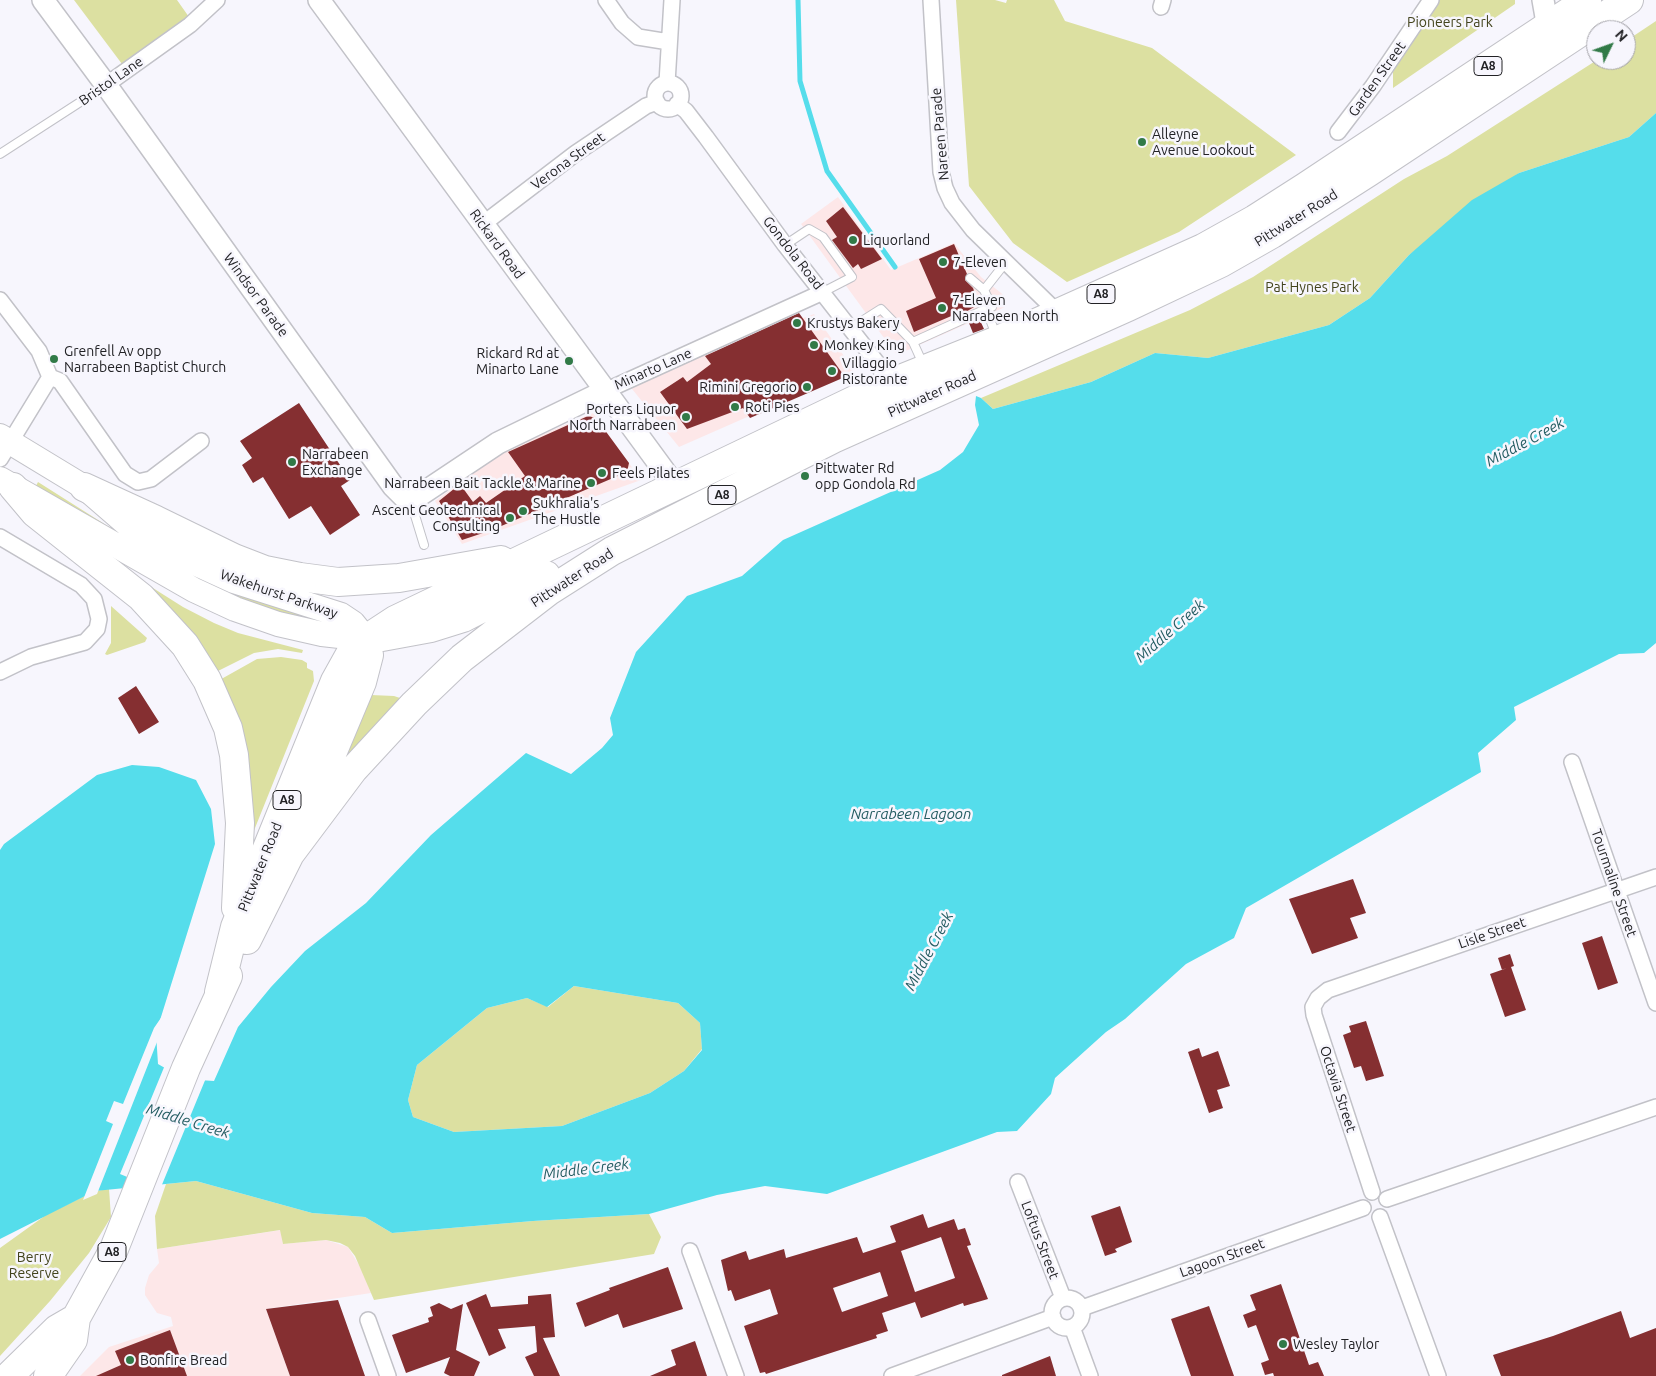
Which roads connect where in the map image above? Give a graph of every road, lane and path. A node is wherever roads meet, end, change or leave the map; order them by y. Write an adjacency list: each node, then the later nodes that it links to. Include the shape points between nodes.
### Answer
1 (43, 0): 13 (street, Windsor Parade)
2 (217, 0): 13 (street, Bristol Lane, via 190,25)
3 (318, 0): 18 (street, Rickard Road)
4 (606, 0): 11 (street, via 622,23 638,37)
5 (672, 0): 11 (street)
6 (930, 0): 20 (street, Nareen Parade, via 941,172 945,188 962,217)
7 (1431, 0): 16 (street, Garden Street)
8 (1587, 0): 10 (highway, Pittwater Road / A8)
9 (1629, 0): 10 (highway, Pittwater Road / A8)
10 (1547, 26): 26 (highway, Pittwater Road / A8, via 1255,219 1203,248); 33 (highway, Pittwater Road / A8, via 1288,224 1221,263 1128,308)
11 (669, 42): 12 (street)
12 (667, 83): 14 (street, via 656,90); 15 (street, via 678,88 681,96)
13 (106, 85): 17 (lane, Bristol Lane); 39 (street, Windsor Parade, via 393,486)
14 (657, 102): 15 (street, via 667,108); 18 (street, Verona Street, via 576,153)
15 (677, 104): 19 (street, Gondola Road, via 706,137)
16 (1338, 132)
17 (0, 154)
18 (483, 224): 32 (street, Rickard Road)
19 (785, 245): 23 (street, Gondola Road); 23 (lane, via 809,228 823,237 852,276)
20 (1006, 262): 22 (lane); 26 (street, Nareen Parade)
21 (970, 278): 22 (lane)
22 (984, 290): 25 (lane, via 992,307)
23 (823, 292): 27 (street, Gondola Road); 32 (street, Minarto Lane)
24 (0, 300): 31 (street, via 39,351)
25 (986, 309): 28 (lane); 29 (lane)
26 (1058, 313): 28 (highway, Pittwater Road / A8)
27 (851, 328): 29 (lane, via 881,309); 33 (street, Gondola Road, via 878,364)
28 (998, 340): 30 (highway, Pittwater Road / A8)
29 (913, 342): 30 (lane)
30 (925, 368): 33 (highway, Pittwater Road / A8)
31 (50, 377): 34 (street, via 60,381 125,474 138,482 151,480); 35 (street)
32 (605, 391): 38 (street, Rickard Road); 39 (street, Minarto Lane, via 498,443 417,498)
33 (894, 396): 38 (highway, Pittwater Road / A8); 42 (highway, Pittwater Road / A8, via 833,438)
34 (201, 441)
35 (4, 446): 37 (main road, Wakehurst Parkway)
36 (7, 483): 44 (main road, Wakehurst Parkway, via 194,590 235,609 278,624); 50 (highway, via 35,513 141,597 185,646 207,680 228,728 239,793)
37 (84, 487): 43 (highway, via 234,558 265,570 300,577 338,582 399,578); 44 (main road, Wakehurst Parkway, via 136,532 186,559 234,581 341,615 353,623)
38 (676, 487): 43 (highway, Pittwater Road / A8)
39 (410, 499): 41 (lane)
40 (0, 537): 45 (street, via 80,585 94,599 99,619 97,629 85,642 31,657)
41 (424, 545)
42 (612, 551): 44 (highway, via 567,564 463,618 432,628); 47 (highway, Pittwater Road / A8, via 525,609 449,671 386,732)
43 (534, 554): 44 (highway, Pittwater Road / A8, via 395,620)
44 (366, 639): 47 (highway, Pittwater Road / A8, via 366,672); 50 (highway, Pittwater Road / A8, via 350,654 335,681)
45 (0, 672)
46 (1572, 762): 49 (street, Tourmaline Street)
47 (290, 854): 52 (highway, Pittwater Road / A8)
48 (1656, 877): 49 (street, Lisle Street)
49 (1617, 890): 51 (street, Lisle Street); 53 (street, Tourmaline Street)
50 (236, 927): 52 (highway, Pittwater Road / A8)
51 (1328, 990): 56 (street, Octavia Street, via 1315,1002 1314,1015)
52 (219, 992): 64 (highway, Pittwater Road / A8, via 114,1249)
53 (1656, 1003)
54 (1656, 1107): 57 (street)
55 (1018, 1182): 61 (street, Loftus Street)
56 (1372, 1192): 57 (street); 58 (street, via 1365,1197)
57 (1387, 1199): 59 (street, via 1388,1208)
58 (1363, 1208): 59 (street, via 1369,1216); 62 (street, Lagoon Street)
59 (1380, 1216): 73 (street)
60 (690, 1251): 70 (street)
61 (1063, 1298): 62 (street, via 1074,1299); 63 (street, via 1054,1306)
62 (1082, 1308): 66 (street, via 1081,1319)
63 (1053, 1317): 66 (street, via 1061,1326); 71 (street)
64 (76, 1318): 67 (highway, via 56,1329); 68 (highway, Pittwater Road / A8, via 72,1340)
65 (368, 1320): 69 (street)
66 (1072, 1327): 72 (street)
67 (16, 1373)
68 (48, 1376)
69 (388, 1376)
70 (736, 1376)
71 (892, 1376)
72 (1090, 1376)
73 (1438, 1376)

